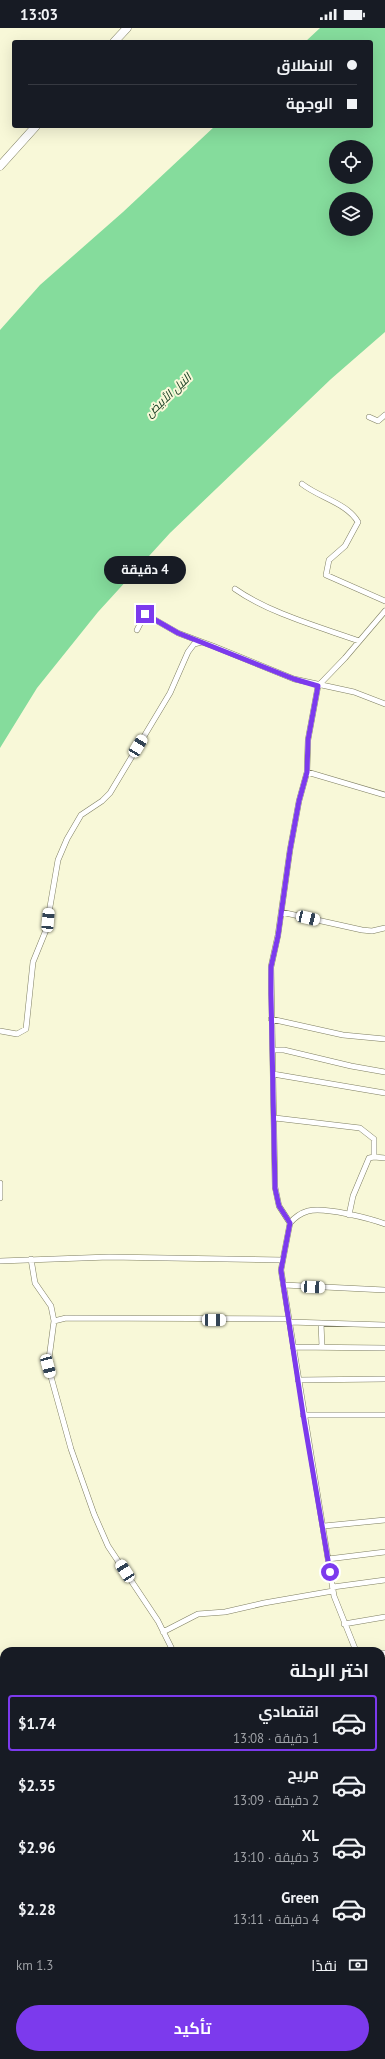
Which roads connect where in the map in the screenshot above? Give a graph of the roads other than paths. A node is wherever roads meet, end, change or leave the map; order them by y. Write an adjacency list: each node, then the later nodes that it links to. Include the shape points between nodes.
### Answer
1 (127, 28): 2 (main road)
2 (116, 40)
3 (34, 128): 4 (main road)
4 (0, 166)
5 (385, 415): 6 (street, via 378,421)
6 (369, 417)
7 (302, 484): 9 (street, via 352,512 358,522 345,546 329,560 326,575)
8 (235, 589): 13 (street, via 302,621)
9 (385, 601)
10 (385, 611): 13 (street)
11 (136, 630): 12 (street, via 145,614 178,633)
12 (202, 642): 14 (street); 21 (street, via 194,644 188,652 170,693 110,793 81,815 67,838 56,868 46,930 33,962 27,1025 20,1033)
13 (359, 642): 14 (street)
14 (318, 686): 15 (street, via 354,692); 16 (street, via 308,740)
15 (385, 704)
16 (307, 772): 17 (street); 18 (street, via 299,801)
17 (385, 795)
18 (281, 912): 19 (street, via 362,930); 20 (street, via 271,967)
19 (385, 928)
20 (271, 1019): 22 (street, via 343,1035); 23 (street)
21 (0, 1032)
22 (385, 1039)
23 (273, 1050): 24 (street, via 284,1050); 25 (street)
24 (385, 1072)
25 (274, 1074): 26 (street); 27 (street)
26 (385, 1093)
27 (275, 1118): 28 (street, via 360,1128 374,1138); 33 (street, via 275,1188 279,1206)
28 (374, 1157): 29 (street); 32 (street, via 369,1158 353,1196)
29 (385, 1158)
30 (0, 1183): 31 (street)
31 (0, 1198)
32 (349, 1215): 33 (street, via 308,1211); 34 (street)
33 (290, 1223): 36 (street)
34 (385, 1224)
35 (31, 1259): 36 (street, via 109,1257); 37 (street); 40 (street, via 36,1283 51,1306)
36 (283, 1260): 38 (street, via 281,1270)
37 (0, 1261)
38 (284, 1285): 39 (street); 41 (street)
39 (385, 1290)
40 (54, 1321): 41 (street, via 66,1318); 59 (street, via 48,1366 71,1449 108,1546)
41 (289, 1321): 42 (street); 44 (street)
42 (321, 1323): 43 (street); 45 (street)
43 (385, 1325)
44 (293, 1347): 45 (street); 48 (street)
45 (322, 1347): 46 (street)
46 (385, 1348)
47 (385, 1379): 48 (street)
48 (298, 1380): 49 (street)
49 (303, 1414): 50 (street); 52 (street)
50 (385, 1415)
51 (385, 1520): 52 (street)
52 (324, 1526): 54 (street)
53 (385, 1552): 54 (street)
54 (328, 1559): 56 (street)
55 (385, 1580): 56 (street)
56 (333, 1589): 58 (street); 59 (street, via 225,1612 198,1614)
57 (385, 1617): 58 (street)
58 (344, 1624): 61 (street)
59 (163, 1632): 60 (street)
60 (171, 1647)
61 (354, 1647)

